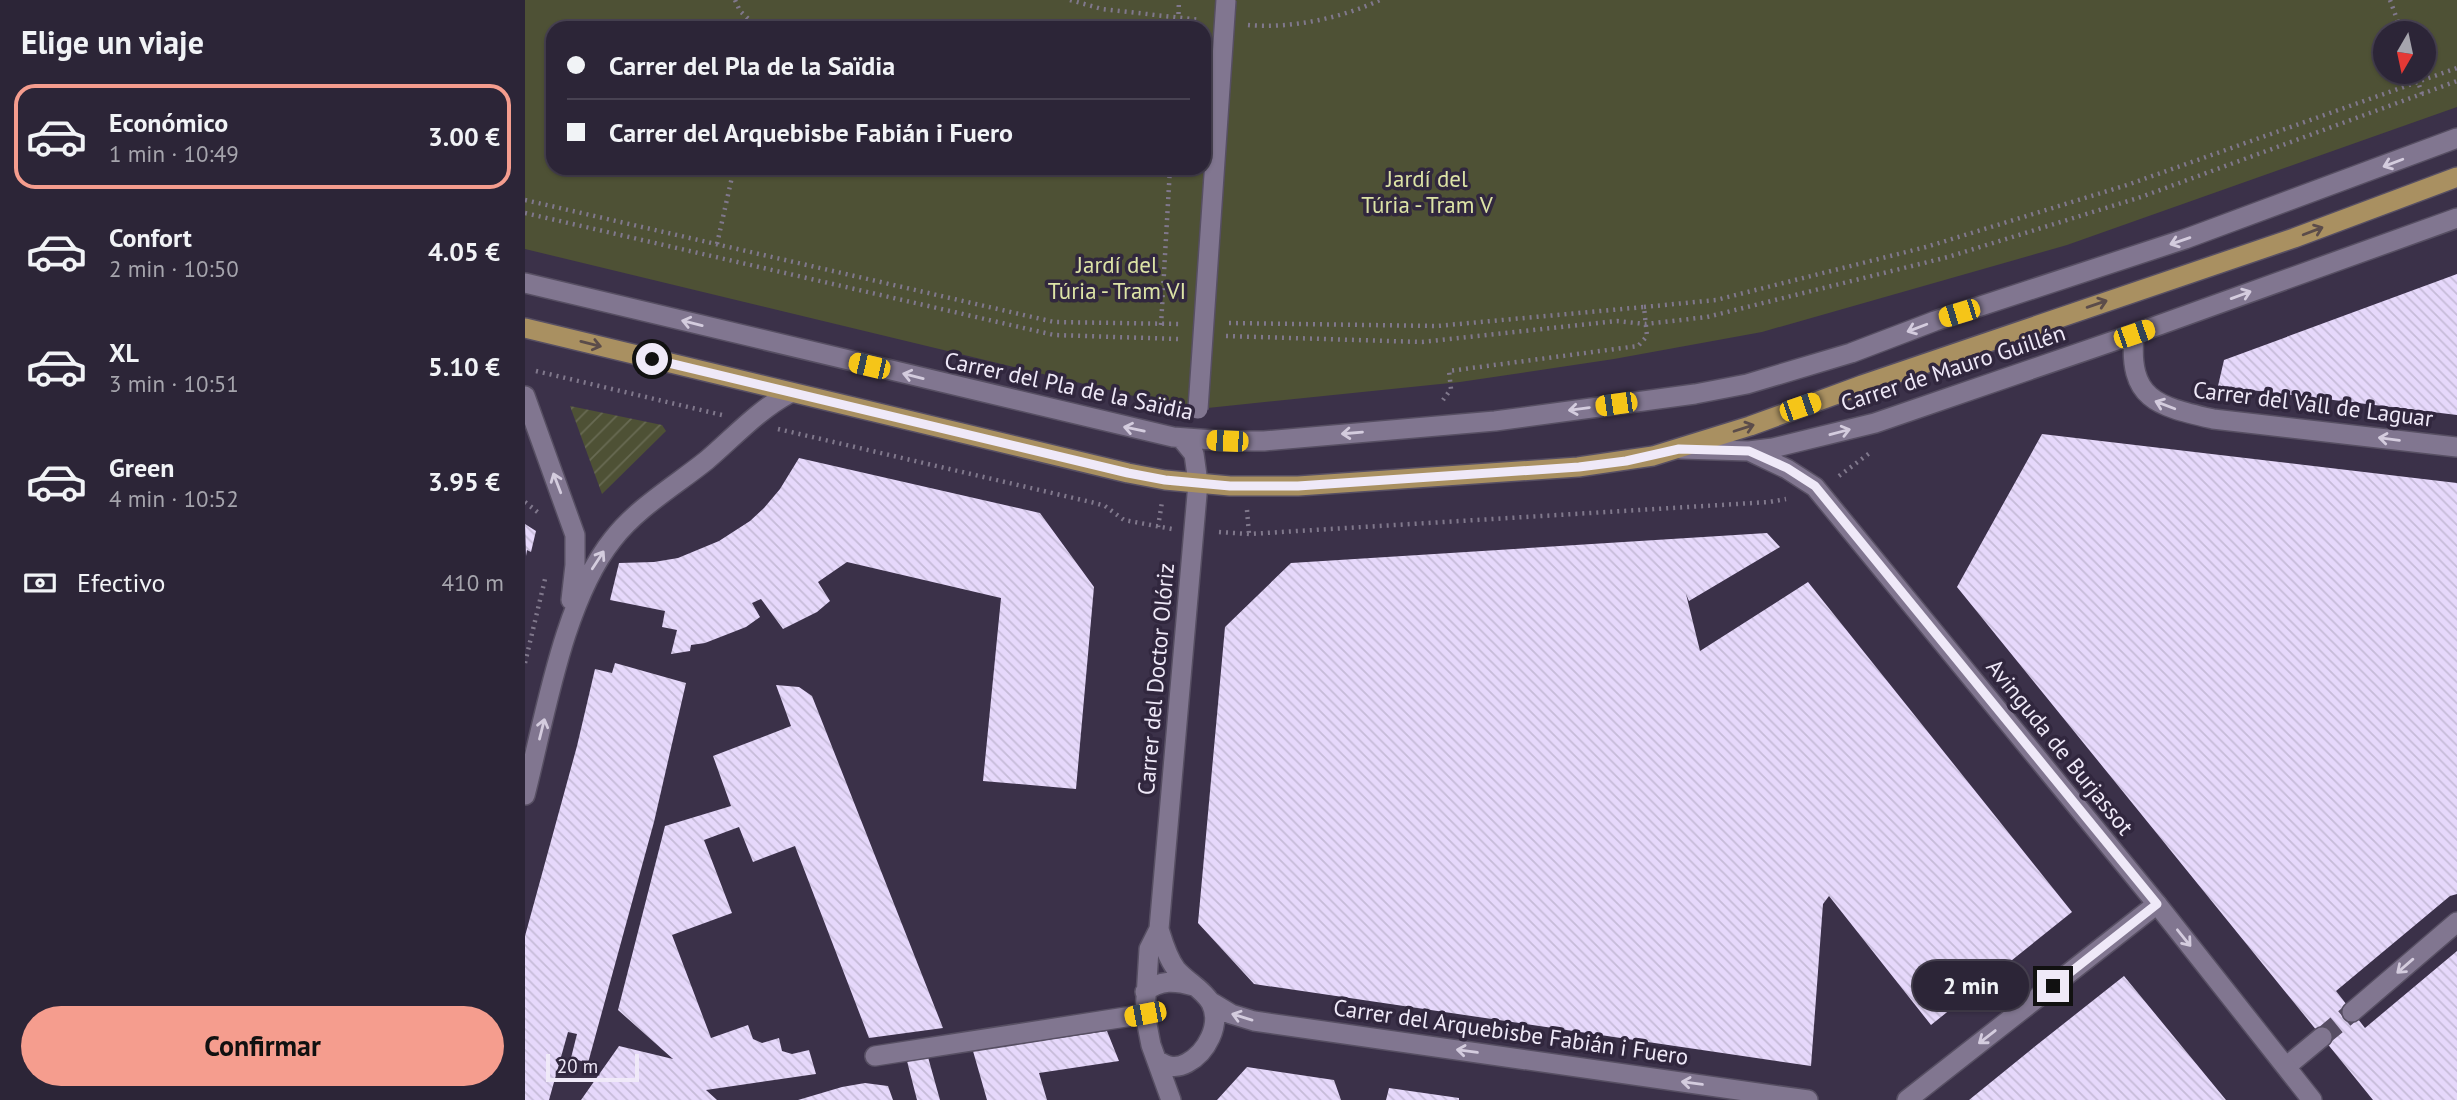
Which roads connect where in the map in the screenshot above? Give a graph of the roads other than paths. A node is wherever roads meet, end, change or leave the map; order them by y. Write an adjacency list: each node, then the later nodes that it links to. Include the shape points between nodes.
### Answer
1 (1226, 0): 11 (street, bridge)
2 (2457, 138): 9 (street, Carrer de Mauro Guillén, one-way to 9, via 2185,239 1935,321 1851,354)
3 (2457, 177): 14 (main road, Carrer de Mauro Guillén, one-way to 3, via 2294,238)
4 (2457, 218): 7 (street, Carrer de Mauro Guillén, one-way to 4)
5 (525, 283): 12 (street, Carrer del Pla de la Saïdia, one-way to 5)
6 (525, 328): 8 (main road, one-way to 8)
7 (2134, 334): 13 (street, Carrer del Vall de Laguar, one-way to 7, via 2213,419 2180,411 2153,401 2138,381 2132,356); 15 (street, Carrer de Mauro Guillén, one-way to 7, via 1875,422)
8 (790, 393): 16 (main road, via 1128,473); 17 (street, one-way to 8, via 590,574 613,538 749,422)
9 (1695, 394): 12 (street, Carrer del Pla de la Saïdia, one-way to 12, via 1495,421 1264,440)
10 (525, 396): 17 (street, one-way to 10, via 575,535)
11 (1198, 410)
12 (1181, 438): 16 (street, Carrer del Doctor Olóriz, via 1194,454)
13 (2457, 447)
14 (1679, 449): 15 (street, Carrer de Mauro Guillén); 16 (main road, via 1626,461 1526,470 1298,486)
15 (1749, 451): 19 (street, Avinguda de Burjassot, via 1815,486)
16 (1198, 483): 21 (street, Carrer del Doctor Olóriz)
17 (563, 646): 18 (street, one-way to 17)
18 (525, 795)
19 (2157, 904): 30 (street, Avinguda de Burjassot, one-way to 30); 35 (street, one-way to 35)
20 (2457, 922): 25 (street, one-way to 25)
21 (1159, 929): 22 (street, Carrer del Doctor Olóriz, via 1176,969); 23 (street, Carrer del Doctor Olóriz, via 1149,949)
22 (1193, 986): 23 (street, via 1163,982); 24 (street, Carrer del Doctor Olóriz)
23 (1145, 992): 26 (street, Carrer del Doctor Olóriz)
24 (1211, 1002): 29 (street, via 1213,1030 1195,1059 1180,1067); 31 (street, Carrer del Arquebisbe Fabián i Fuero, one-way to 24, via 1254,1021)
25 (2352, 1012)
26 (1145, 1014): 28 (street); 29 (street, Carrer del Doctor Olóriz)
27 (2322, 1037): 30 (street)
28 (875, 1056)
29 (1157, 1060): 33 (street, Carrer del Doctor Olóriz)
30 (2287, 1066): 36 (street, Avinguda de Burjassot)
31 (1728, 1094): 32 (street, Carrer del Arquebisbe Fabián i Fuero)
32 (1770, 1097): 34 (street, Carrer del Arquebisbe Fabián i Fuero)
33 (1171, 1100)
34 (1808, 1100)
35 (1907, 1100)
36 (2312, 1100)

